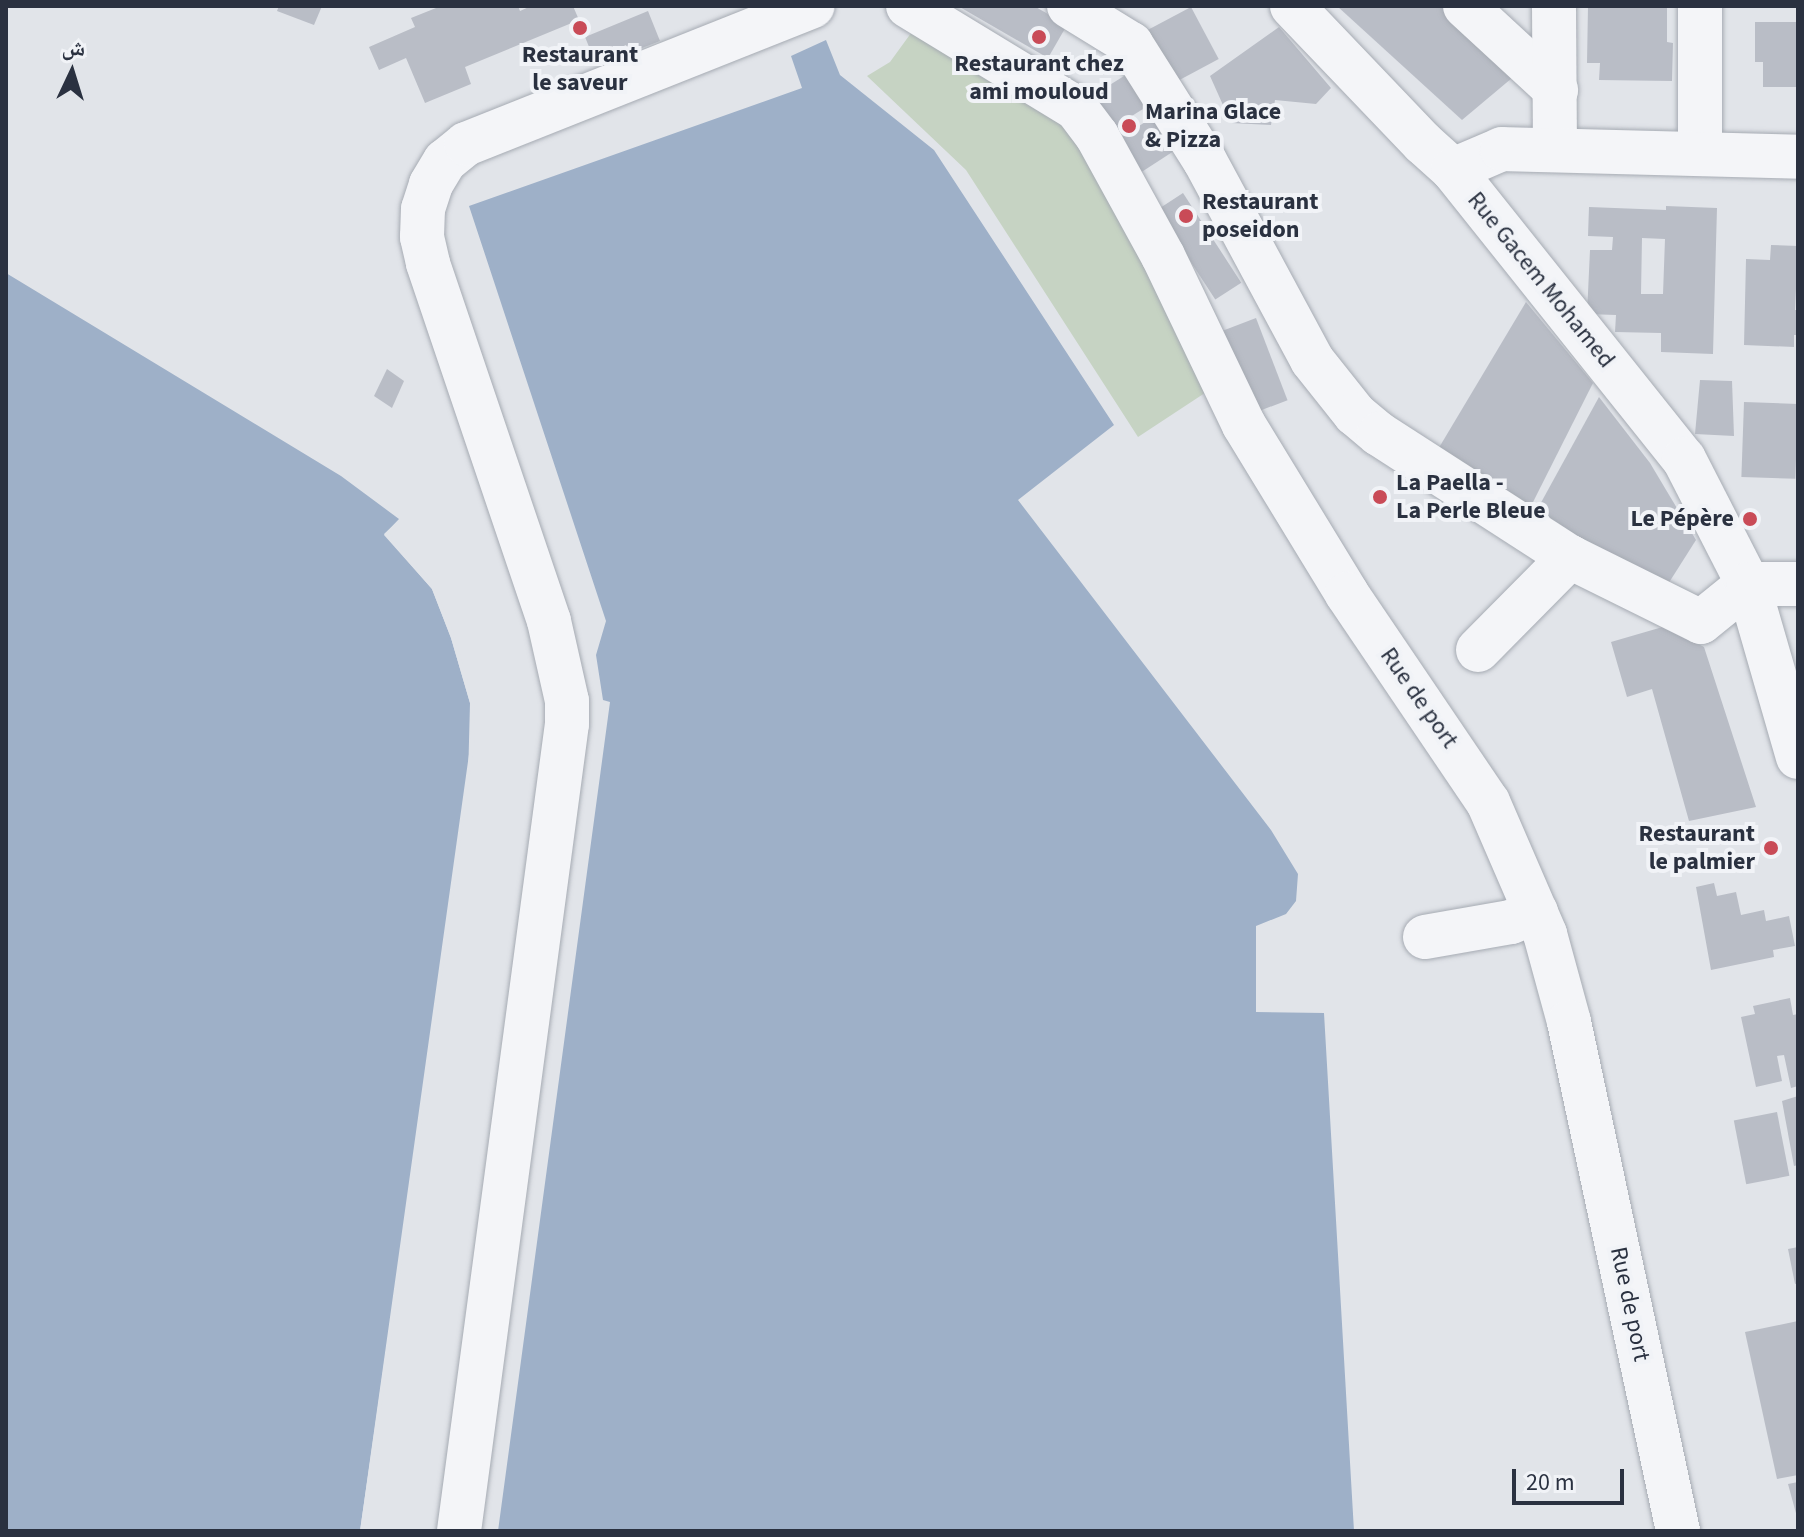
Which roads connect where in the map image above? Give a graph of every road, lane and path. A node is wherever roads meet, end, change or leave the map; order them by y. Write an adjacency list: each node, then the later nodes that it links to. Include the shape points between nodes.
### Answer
1 (812, 6): 20 (street, via 466,144 445,161 423,209 428,263 553,633 567,701)
2 (908, 6): 18 (street, Rue de port, via 1076,108 1097,136 1163,256 1244,425 1347,594 1488,802)
3 (1069, 6): 13 (street, via 1131,44 1205,161 1312,360 1338,397 1379,434)
4 (1292, 6): 12 (street, Rue Gacem Mohamed)
5 (1465, 6): 8 (street)
6 (1554, 6): 8 (street)
7 (1700, 6): 10 (street)
8 (1556, 90): 9 (street)
9 (1555, 149): 10 (street); 12 (street, via 1502,149)
10 (1700, 154): 11 (street)
11 (1798, 157)
12 (1453, 170): 14 (street, Rue Gacem Mohamed, via 1684,459)
13 (1570, 557): 14 (street, via 1701,622); 16 (street)
14 (1748, 584): 15 (street); 17 (street, Rue Gacem Mohamed)
15 (1798, 584)
16 (1478, 650)
17 (1798, 757)
18 (1536, 912): 19 (street, via 1511,922); 21 (street, Rue de port, via 1569,1022)
19 (1425, 937)
20 (459, 1531)
21 (1678, 1531)

